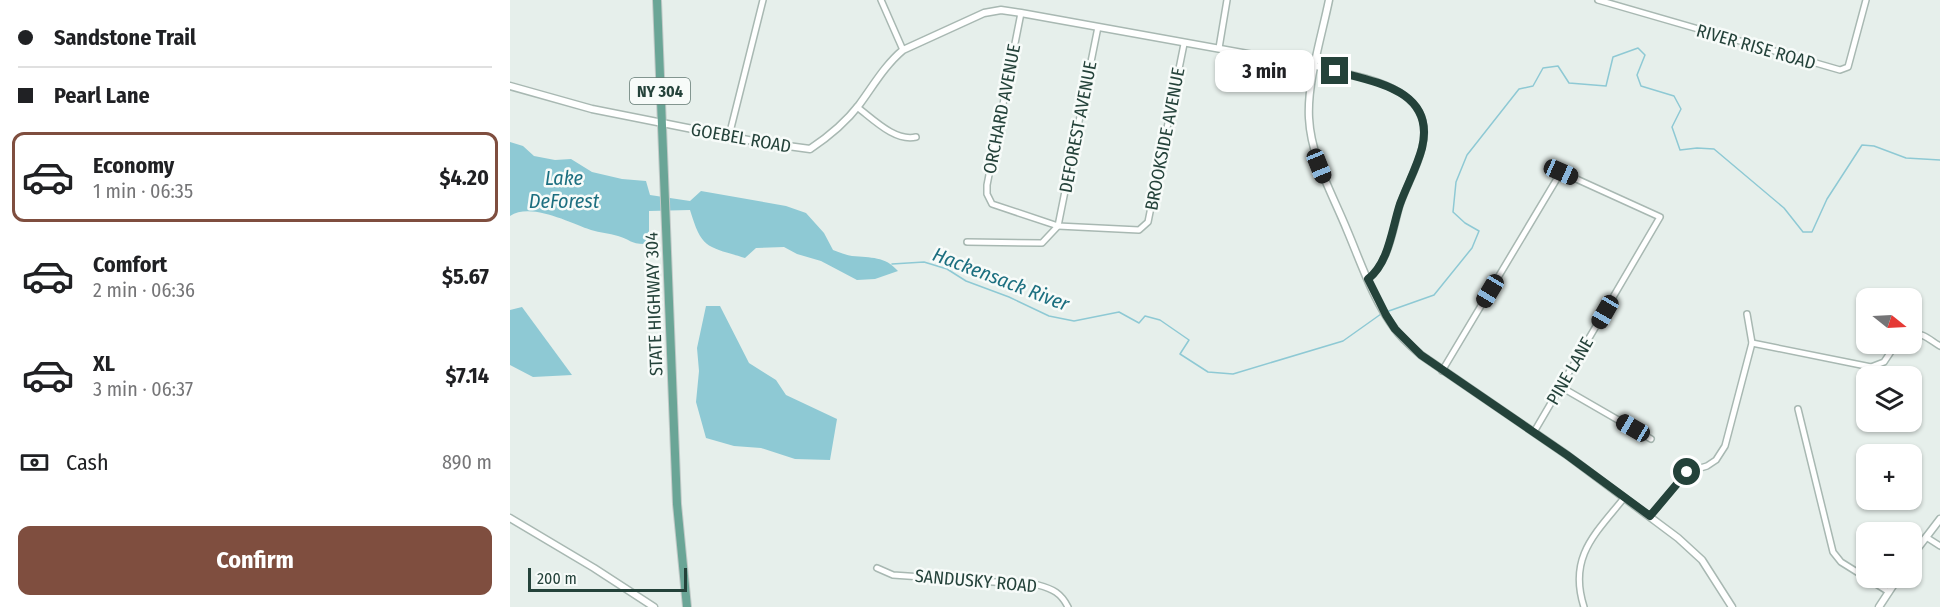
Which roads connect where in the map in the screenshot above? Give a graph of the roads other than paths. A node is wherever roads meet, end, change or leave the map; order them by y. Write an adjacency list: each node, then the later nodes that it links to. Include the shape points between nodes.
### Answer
1 (657, 0): 16 (main road, STATE HIGHWAY 304 / NY 304)
2 (763, 0): 17 (street)
3 (881, 0): 12 (street)
4 (1227, 0): 11 (street)
5 (1329, 0): 13 (street)
6 (1598, 0): 7 (street, RIVER RISE ROAD, via 1840,70 1848,67)
7 (1866, 0)
8 (1021, 13): 9 (street, GOEBEL ROAD); 12 (street, GOEBEL ROAD, via 984,13); 19 (street, ORCHARD AVENUE, via 987,194 992,204)
9 (1098, 27): 10 (street, GOEBEL ROAD); 19 (street, DEFOREST AVENUE)
10 (1184, 44): 11 (street, GOEBEL ROAD); 19 (street, BROOKSIDE AVENUE, via 1149,222 1139,230)
11 (1219, 48): 13 (street, GOEBEL ROAD)
12 (903, 50): 15 (street, GOEBEL ROAD)
13 (1315, 66): 21 (street, via 1308,114 1314,150); 21 (street, via 1392,87 1413,102 1423,125 1422,148 1387,249 1380,267)
14 (510, 86): 16 (street, GOEBEL ROAD)
15 (857, 107): 17 (street, GOEBEL ROAD, via 810,148); 18 (street, via 896,135)
16 (662, 123): 17 (street, GOEBEL ROAD); 45 (main road, STATE HIGHWAY 304 / NY 304, via 678,518)
17 (729, 136)
18 (916, 137)
19 (1058, 226): 20 (street, via 1042,243)
20 (967, 242)
21 (1368, 279): 29 (street, via 1395,329)
22 (1747, 314): 24 (street)
23 (1922, 335): 25 (street)
24 (1752, 343): 27 (street); 35 (street, via 1725,446 1716,460 1687,472)
25 (1940, 346)
26 (1889, 354): 28 (street, via 1884,362)
27 (1865, 366)
28 (1873, 366)
29 (1442, 371): 30 (street, PINE LANE, via 1561,172 1660,217); 32 (street)
30 (1561, 387): 32 (street, PINE LANE); 33 (street)
31 (1798, 409): 43 (street, via 1833,552 1841,562)
32 (1534, 432): 34 (street)
33 (1651, 439)
34 (1624, 498): 35 (street); 47 (street, via 1583,556 1578,579)
35 (1650, 516): 48 (street, via 1702,560)
36 (510, 518): 44 (street)
37 (1940, 519): 38 (street)
38 (1926, 537): 39 (street); 40 (street)
39 (1922, 542)
40 (1940, 546)
41 (877, 568): 46 (street, SANDUSKY ROAD, via 893,575 1038,585 1056,591)
42 (1892, 588): 43 (street)
43 (1889, 592): 49 (street)
44 (654, 607)
45 (687, 607)
46 (1068, 607)
47 (1584, 607)
48 (1732, 607)
49 (1879, 607)

